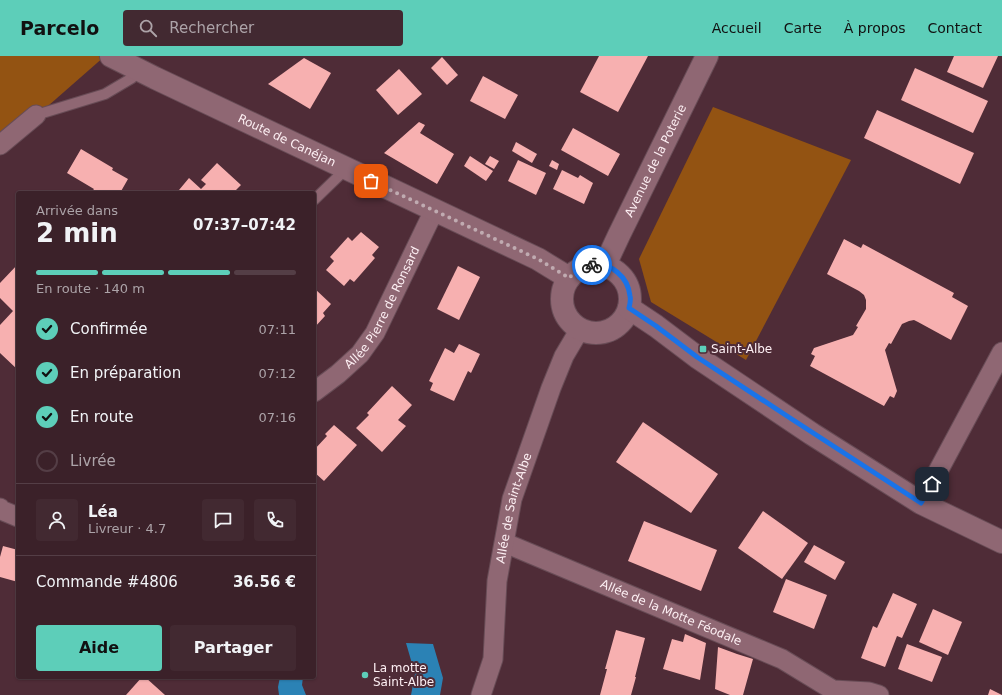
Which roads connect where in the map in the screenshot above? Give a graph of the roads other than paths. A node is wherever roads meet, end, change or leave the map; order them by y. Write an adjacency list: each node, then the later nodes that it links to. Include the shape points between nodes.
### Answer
1 (112, 56): 6 (street, Route de Canéjan)
2 (707, 56): 9 (street, Avenue de la Poterie)
3 (132, 78): 4 (lane, via 104,94)
4 (36, 115): 5 (street)
5 (0, 145)
6 (346, 169): 7 (lane); 8 (street, Route de Canéjan)
7 (316, 198)
8 (435, 211): 10 (street, Route de Canéjan, via 538,259); 14 (street, Allée Pierre de Ronsard, via 375,334 360,354)
9 (604, 266): 10 (street, via 585,266); 11 (street, via 615,270 623,277 631,297)
10 (569, 278): 12 (street, via 562,300 564,312)
11 (629, 308): 12 (street, via 625,318 609,331 589,333); 15 (street, via 697,357)
12 (580, 329): 17 (street, Allée de Saint-Albe, via 564,356 551,388 512,499)
13 (1002, 352): 15 (street)
14 (316, 390)
15 (921, 503): 16 (street)
16 (1002, 542)
17 (505, 543): 18 (street, Allée de la Motte Féodale, via 782,659); 19 (street, Allée de Saint-Albe, via 497,581 493,659)
18 (834, 692): 20 (street, Allée de la Motte Féodale, via 869,692)
19 (481, 695)
20 (879, 695)

